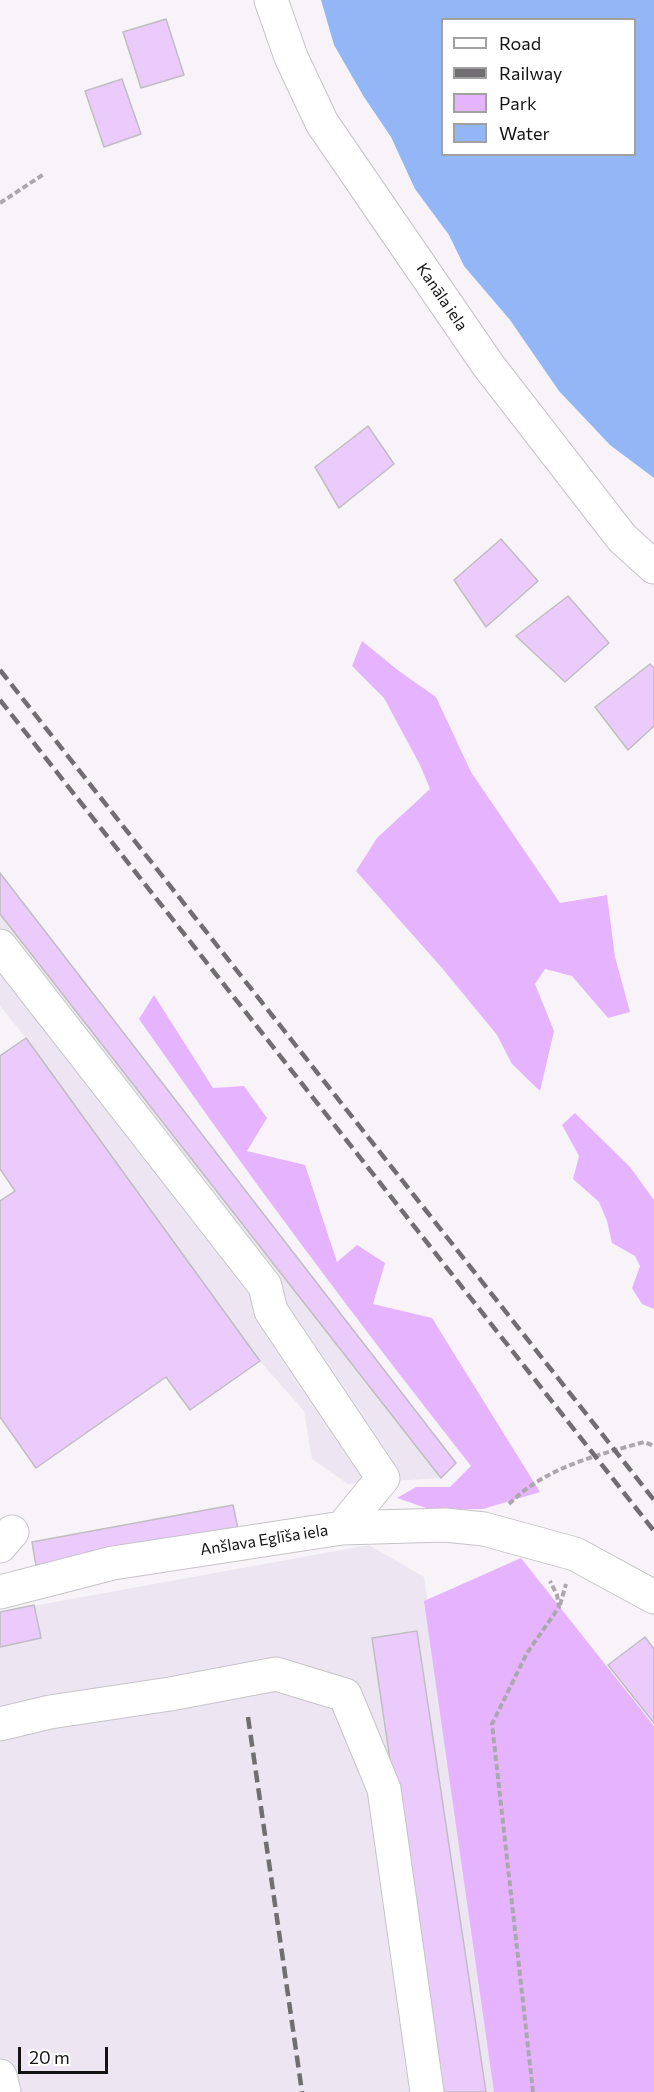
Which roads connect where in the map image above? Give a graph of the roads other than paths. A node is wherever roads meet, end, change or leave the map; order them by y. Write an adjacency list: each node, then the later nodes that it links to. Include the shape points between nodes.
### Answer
1 (271, 0): 2 (street, Kanāla iela, via 291,57 322,123 488,365 622,538)
2 (654, 567)
3 (0, 946): 4 (street, via 265,1286 271,1311 383,1478)
4 (342, 1528): 5 (street, Anšlava Eglīša iela, via 114,1563); 6 (street, Anšlava Eglīša iela, via 484,1529 574,1554)
5 (0, 1592)
6 (654, 1597)
7 (0, 1724): 10 (street, via 276,1674 345,1695 384,1789)
8 (0, 2076): 9 (street)
9 (4, 2092)
10 (427, 2092)

